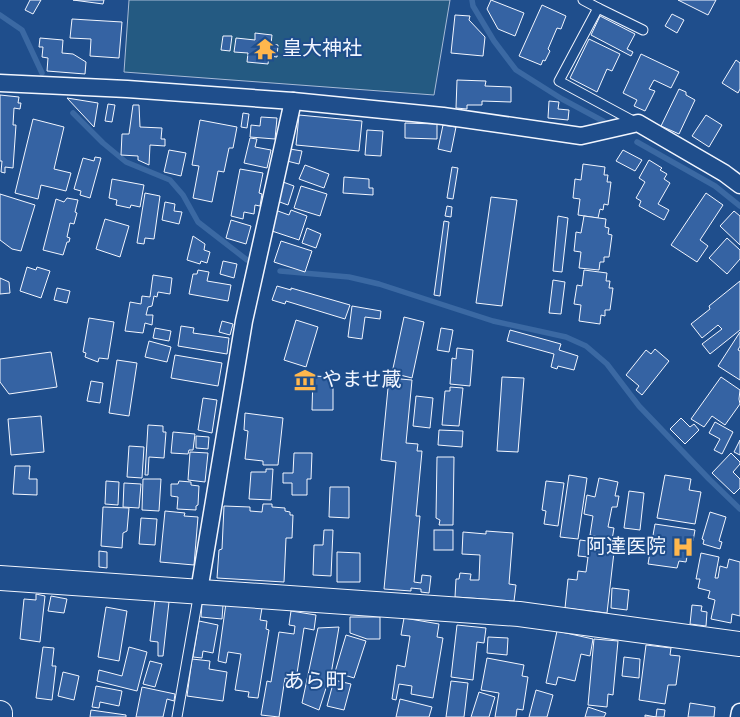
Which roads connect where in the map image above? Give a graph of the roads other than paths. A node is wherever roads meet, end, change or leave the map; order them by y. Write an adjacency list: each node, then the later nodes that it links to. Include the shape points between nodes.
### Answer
1 (583, 0): 2 (lane)
2 (598, 8): 3 (lane); 6 (lane, via 559,81)
3 (643, 30)
4 (0, 83): 5 (street)
5 (293, 100): 6 (street, via 443,116 581,136); 9 (street, via 244,321)
6 (638, 123): 7 (street)
7 (740, 185)
8 (0, 578): 9 (street)
9 (200, 591): 10 (street, via 518,614); 14 (lane)
10 (740, 644)
11 (740, 712): 15 (street)
12 (0, 713): 13 (street)
13 (0, 717)
14 (177, 717)
15 (739, 717)

